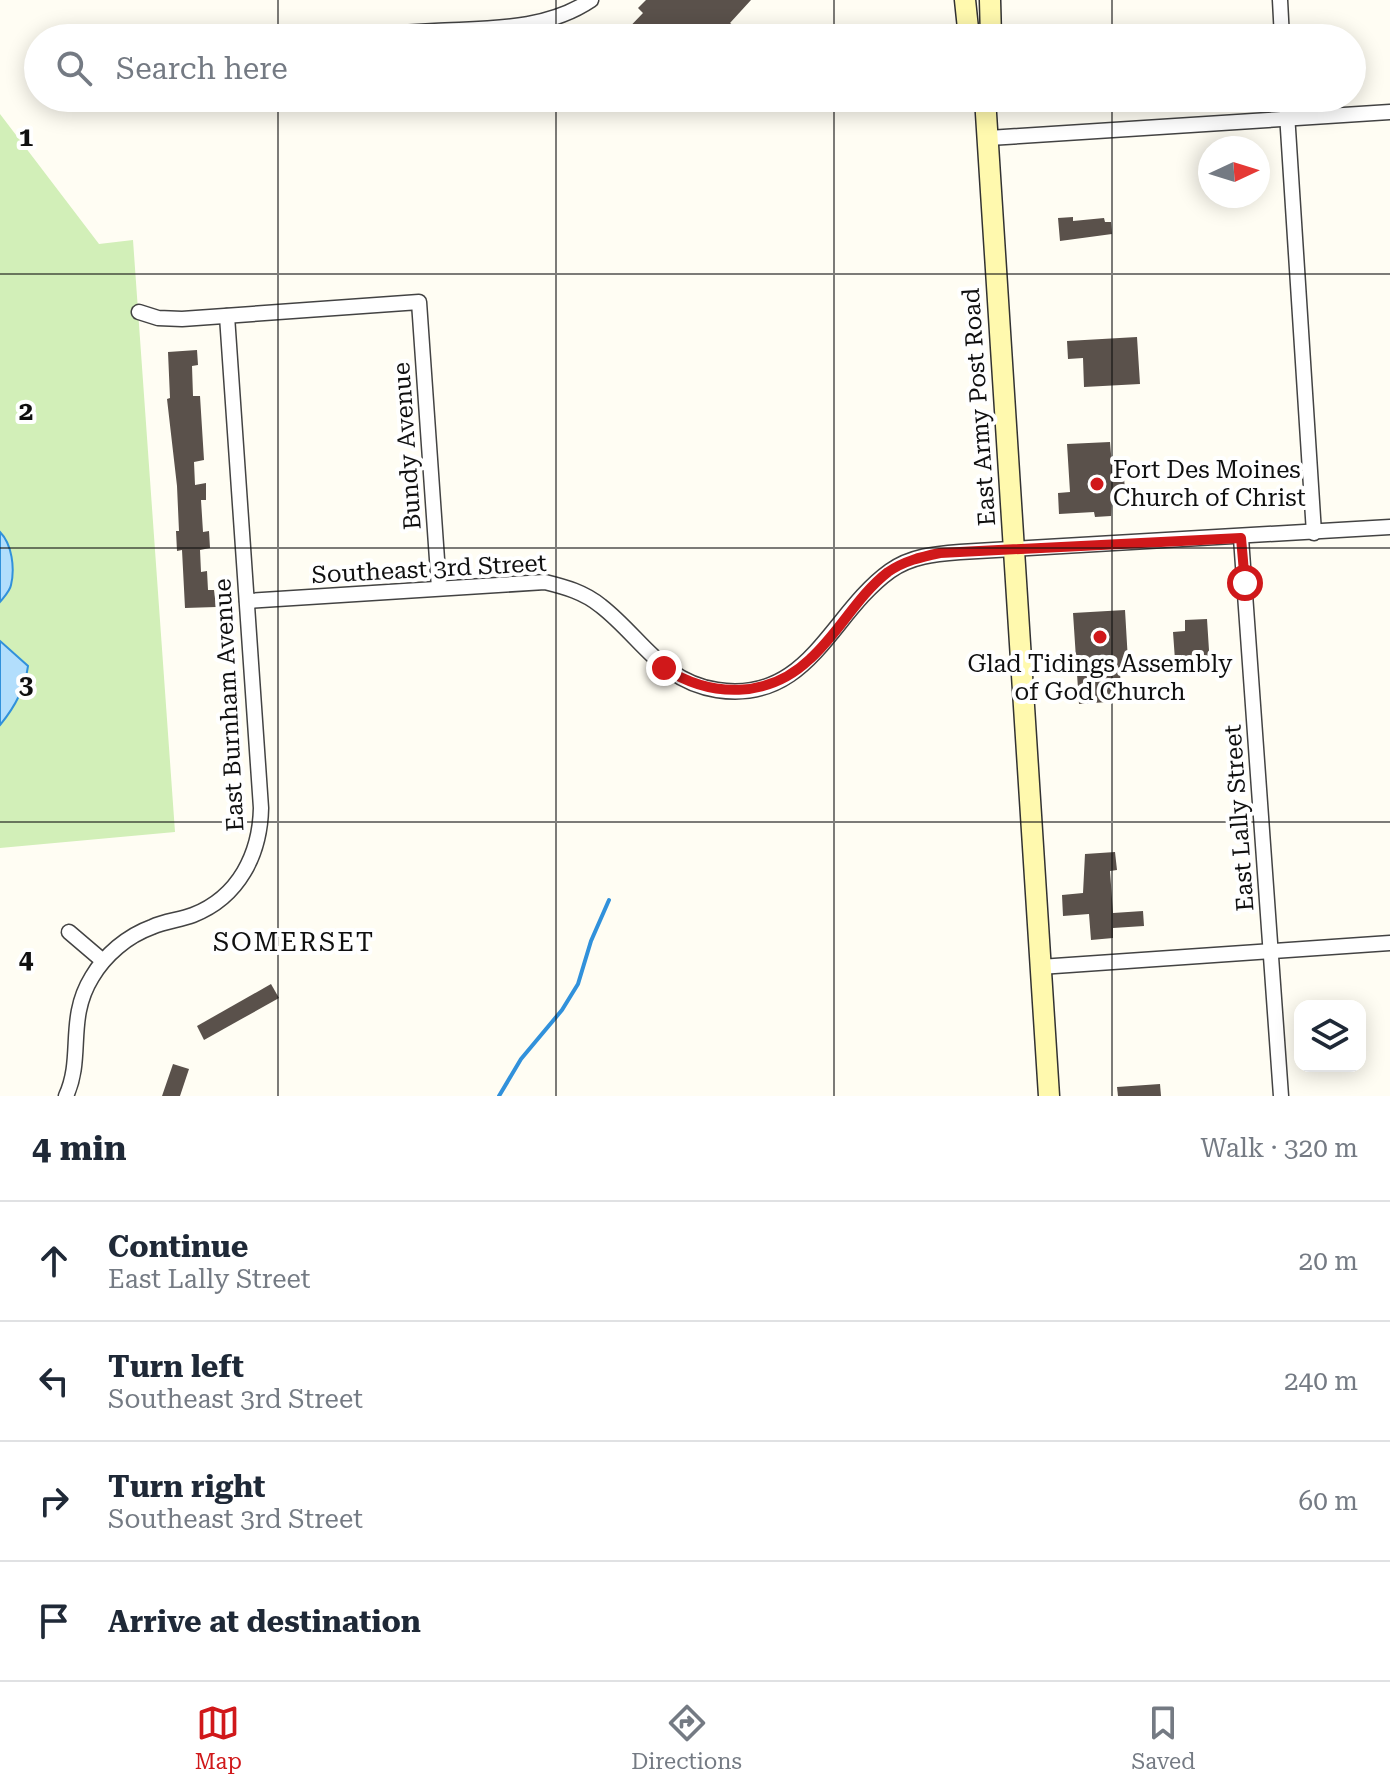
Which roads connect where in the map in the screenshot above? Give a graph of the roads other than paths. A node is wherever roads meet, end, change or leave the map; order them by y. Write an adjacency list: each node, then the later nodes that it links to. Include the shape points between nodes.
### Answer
1 (591, 0): 5 (street, via 562,15)
2 (965, 0): 6 (main road)
3 (990, 0): 7 (main road)
4 (1280, 0): 8 (street)
5 (523, 24)
6 (968, 24)
7 (991, 24)
8 (1281, 24)
9 (986, 112): 13 (main road, East Army Post Road)
10 (1287, 112): 12 (street)
11 (1390, 112): 12 (street)
12 (1287, 120): 13 (street); 17 (street)
13 (989, 138): 19 (main road, East Army Post Road)
14 (139, 312): 15 (street, via 158,318)
15 (227, 316): 20 (street, Bundy Avenue, via 419,302); 21 (street, East Burnham Avenue)
16 (1390, 527): 17 (street, Southeast 3rd Street)
17 (1314, 533): 18 (street, Southeast 3rd Street)
18 (1241, 538): 19 (street, Southeast 3rd Street); 24 (street, East Lally Street)
19 (1014, 549): 20 (street, Southeast 3rd Street, via 940,553 905,562 871,588 795,672 739,691 680,679 600,605 564,586 524,582); 26 (main road, East Army Post Road)
20 (439, 588): 21 (street, Southeast 3rd Street)
21 (247, 601): 25 (street, East Burnham Avenue, via 261,808 250,864 209,907 134,935)
22 (69, 932): 25 (street)
23 (1390, 943): 24 (street)
24 (1271, 951): 26 (street); 29 (street, East Lally Street)
25 (103, 961): 27 (street, East Burnham Avenue, via 76,1015)
26 (1040, 967): 28 (main road, East Army Post Road)
27 (66, 1096)
28 (1049, 1096)
29 (1281, 1096)

